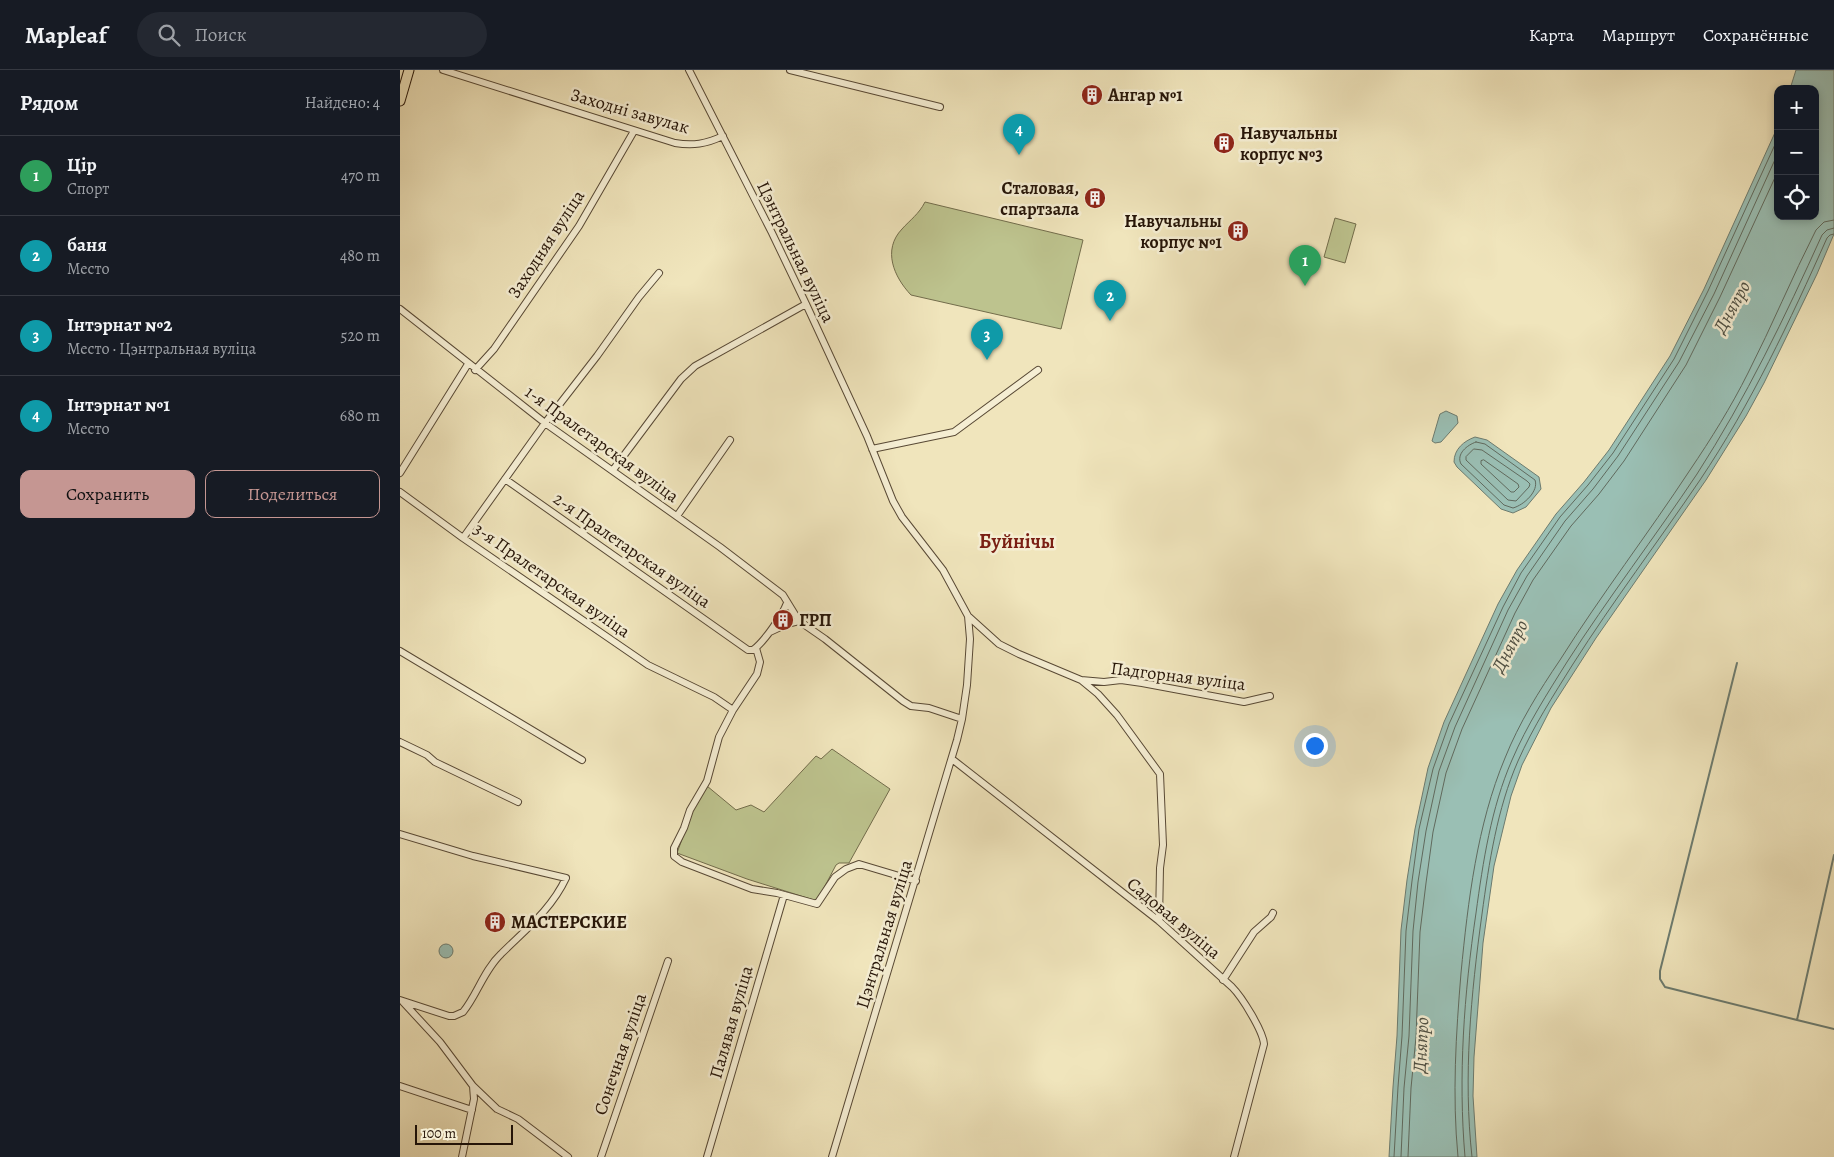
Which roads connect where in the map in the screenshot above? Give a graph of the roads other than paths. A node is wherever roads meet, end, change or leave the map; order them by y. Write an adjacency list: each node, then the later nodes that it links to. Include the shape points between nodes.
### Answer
1 (409, 70): 5 (main road)
2 (443, 70): 7 (street, Заходні завулак)
3 (689, 70): 8 (street, Цэнтральная вуліца)
4 (790, 70): 6 (street)
5 (400, 101)
6 (940, 107)
7 (634, 131): 8 (street, Заходні завулак, via 686,145 706,144); 13 (street, Заходняя вуліца, via 578,226 494,349)
8 (723, 136): 10 (street, Цэнтральная вуліца)
9 (659, 273): 15 (street)
10 (806, 304): 17 (street, Цэнтральная вуліца); 18 (street, via 694,366)
11 (400, 309): 12 (street, 1-я Пралетарская вуліца)
12 (468, 364): 13 (street, 1-я Пралетарская вуліца); 19 (street)
13 (476, 370): 15 (street, 1-я Пралетарская вуліца)
14 (1038, 370): 17 (street, via 954,432)
15 (545, 423): 18 (street, 1-я Пралетарская вуліца); 20 (street)
16 (730, 440): 22 (street)
17 (872, 449): 25 (street, Цэнтральная вуліца, via 892,502 943,570)
18 (613, 470): 22 (street, 1-я Пралетарская вуліца)
19 (400, 472)
20 (505, 479): 23 (street); 28 (street, 2-я Пралетарская вуліца, via 740,646 748,650)
21 (400, 492): 23 (street, 3-я Пралетарская вуліца)
22 (677, 516): 24 (street, 1-я Пралетарская вуліца, via 783,595)
23 (463, 538): 32 (street, 3-я Пралетарская вуліца, via 648,665 692,685)
24 (787, 602): 26 (street); 27 (street)
25 (968, 616): 30 (street, Падгорная вуліца, via 999,644); 33 (street, Цэнтральная вуліца, via 969,656)
26 (799, 621): 27 (street); 33 (street, via 903,702)
27 (767, 634): 28 (street)
28 (756, 648): 32 (street, via 760,662 757,674)
29 (400, 651): 36 (street)
30 (1081, 680): 31 (street, Падгорная вуліца, via 1121,680 1244,702); 42 (street, Падгорная вуліца, via 1117,715 1160,774 1163,845)
31 (1270, 696)
32 (733, 710): 40 (street, via 719,737 708,781 690,810 674,848 674,856 752,889)
33 (962, 719): 35 (street, Цэнтральная вуліца)
34 (400, 742): 37 (street)
35 (952, 759): 39 (street, Цэнтральная вуліца); 42 (street, Садовая вуліца)
36 (582, 760)
37 (518, 802)
38 (400, 834): 45 (street, via 473,856 566,878 542,915 495,961 463,1012 449,1016)
39 (916, 881): 40 (street, via 859,864 835,877 817,904); 53 (street, Цэнтральная вуліца)
40 (784, 895): 52 (street, Палявая вуліца)
41 (1273, 913): 44 (street, via 1254,932)
42 (1159, 921): 44 (street, Садовая вуліца)
43 (668, 961): 51 (street, Сонечная вуліца)
44 (1224, 980): 54 (street, Садовая вуліца, via 1242,1000 1261,1031 1264,1044)
45 (401, 1001): 47 (street, via 440,1042)
46 (400, 1086): 48 (street)
47 (473, 1086): 48 (street); 50 (street, via 496,1109 518,1119)
48 (472, 1110): 49 (street)
49 (462, 1157)
50 (568, 1157)
51 (601, 1157)
52 (707, 1157)
53 (832, 1157)
54 (1234, 1157)

